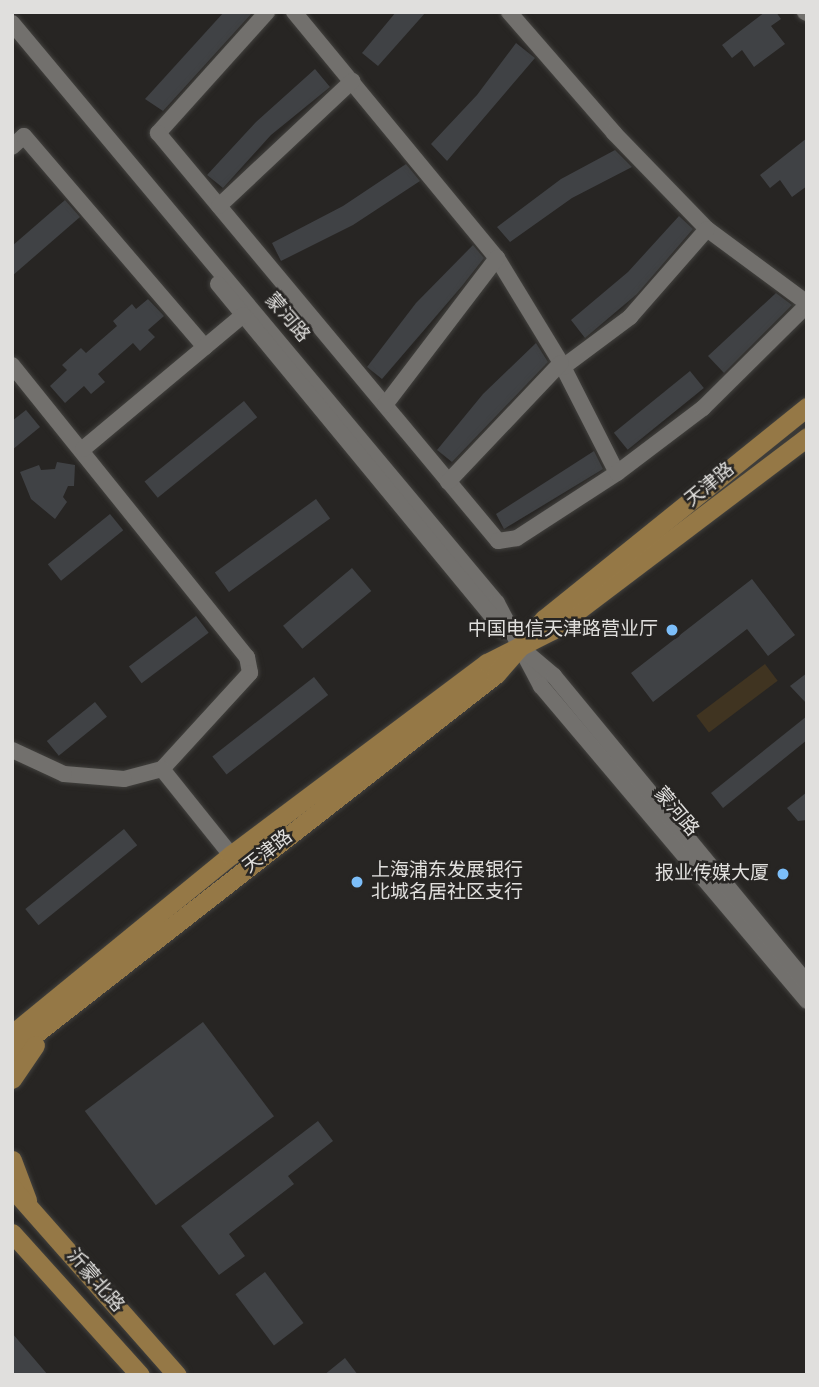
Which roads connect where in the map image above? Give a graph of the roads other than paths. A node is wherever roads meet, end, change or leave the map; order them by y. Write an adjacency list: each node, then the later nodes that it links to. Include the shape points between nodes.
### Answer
1 (267, 12): 8 (street, via 158,133)
2 (294, 12): 6 (street)
3 (509, 12): 9 (street, via 614,133)
4 (12, 23): 22 (street, 蒙河路, via 497,603)
5 (12, 39): 12 (street, 蒙河路)
6 (352, 81): 8 (street); 10 (street)
7 (12, 147): 13 (street, via 24,136)
8 (219, 206): 16 (street)
9 (707, 229): 11 (street); 15 (street, via 630,317)
10 (498, 258): 15 (street); 16 (street)
11 (807, 304): 20 (street, via 704,408)
12 (243, 315): 13 (street); 22 (street, 蒙河路)
13 (205, 347): 19 (street)
14 (12, 365): 19 (street)
15 (562, 365): 20 (street); 21 (street)
16 (385, 405): 21 (street)
17 (807, 407): 22 (main road, 天津路, via 544,619)
18 (807, 436): 22 (main road, 天津路, via 552,630)
19 (83, 449): 24 (street, via 247,657 250,673)
20 (617, 472): 21 (street, via 517,538 498,541)
21 (448, 482)
22 (518, 647): 25 (main road, 天津路, via 486,663); 26 (street, 蒙河路, via 554,676); 27 (street, 蒙河路, via 541,686); 28 (main road, 天津路, via 496,674)
23 (12, 750): 24 (street, via 64,774 124,779)
24 (162, 769): 25 (street)
25 (231, 855): 28 (main road, 天津路)
26 (807, 983)
27 (807, 1000)
28 (61, 1004): 29 (main road); 30 (main road, 天津路); 31 (main road, 天津路); 32 (main road)
29 (12, 1018)
30 (12, 1034)
31 (12, 1052)
32 (12, 1079)
33 (12, 1160): 35 (main road)
34 (12, 1188): 35 (main road, 沂蒙北路)
35 (30, 1208): 38 (main road, 沂蒙北路)
36 (12, 1233): 37 (main road, 沂蒙北路)
37 (140, 1375)
38 (177, 1375)

